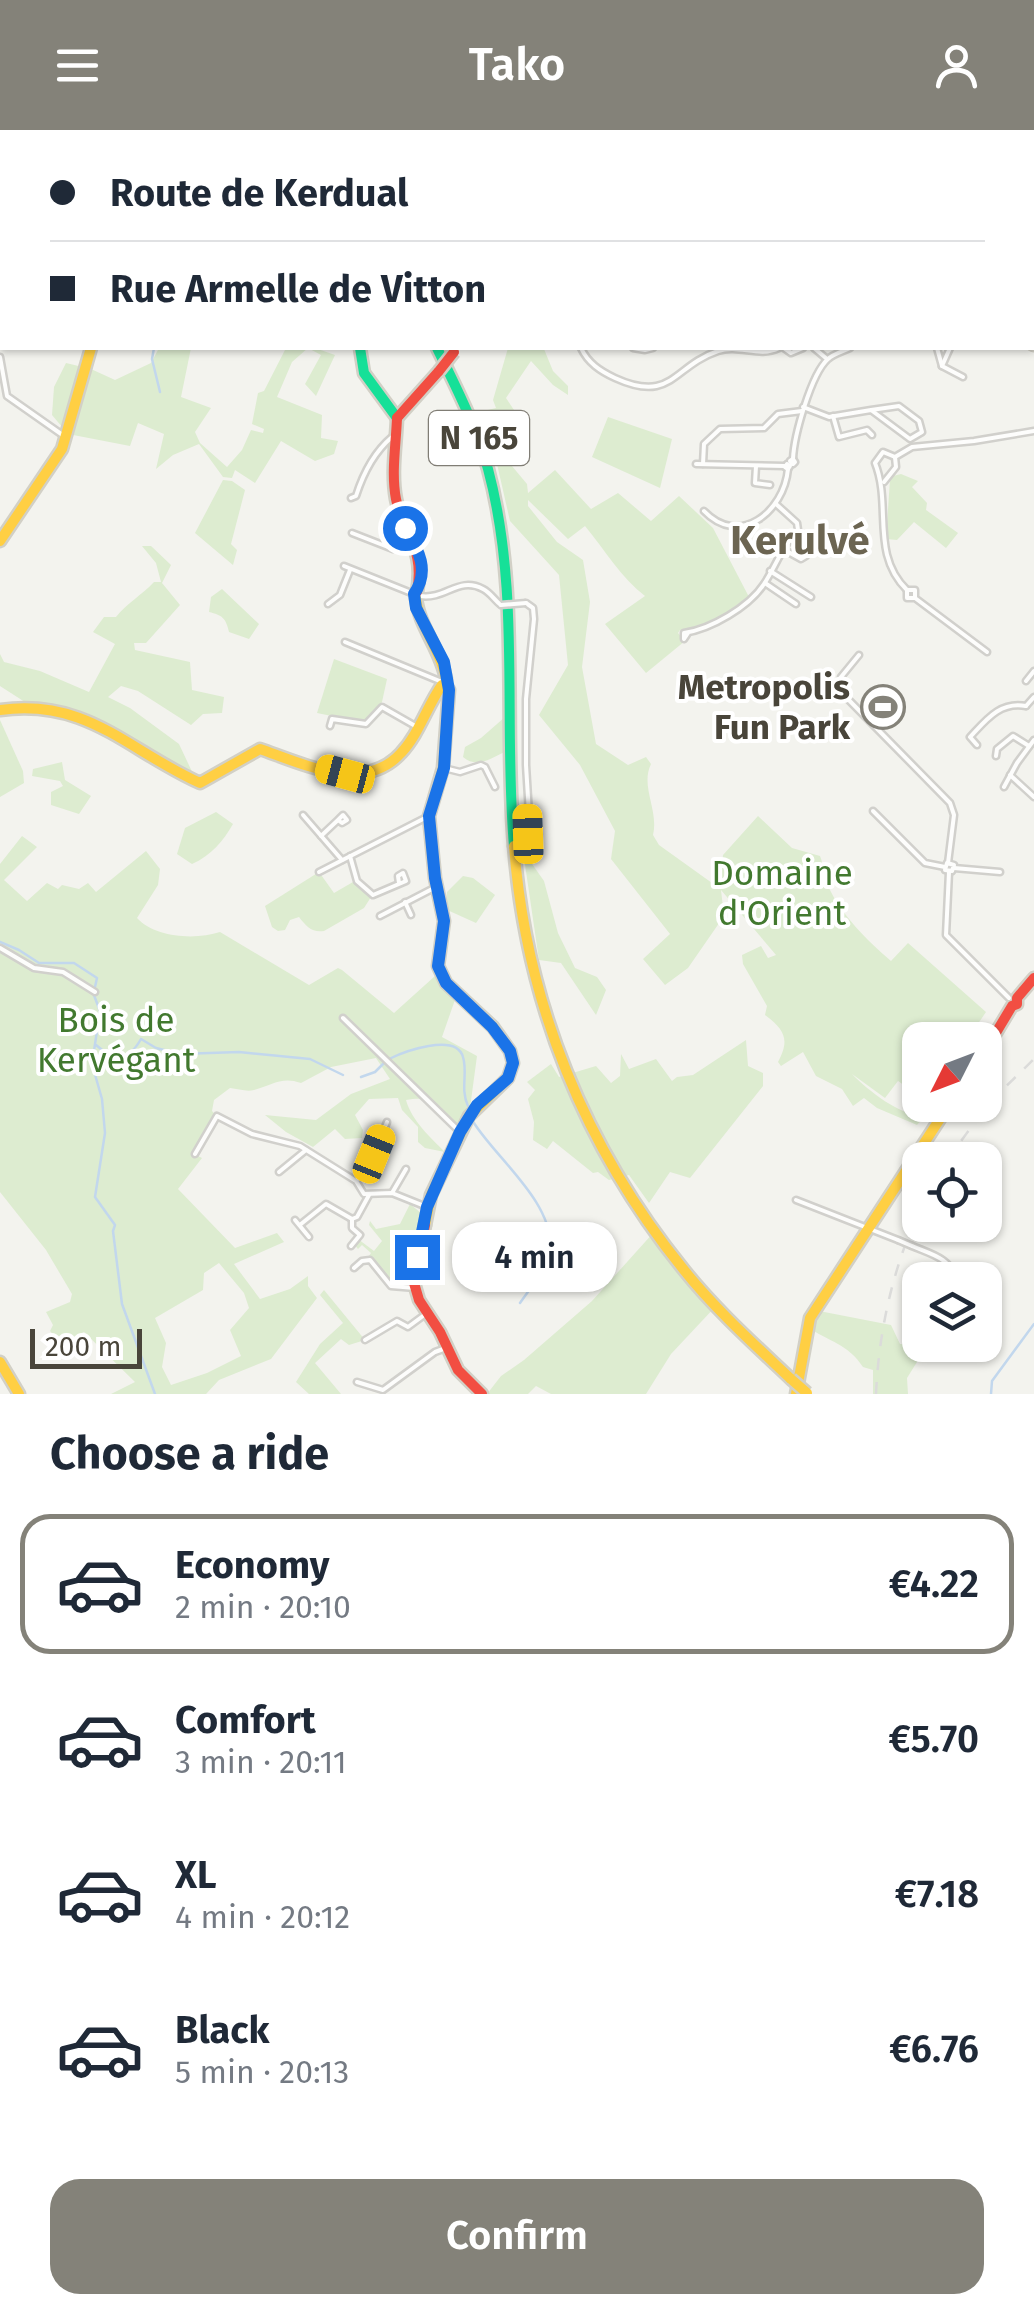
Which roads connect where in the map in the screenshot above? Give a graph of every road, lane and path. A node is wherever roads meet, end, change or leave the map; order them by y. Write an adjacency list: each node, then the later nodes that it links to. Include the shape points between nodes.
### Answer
1 (90, 350): 25 (main road)
2 (360, 350): 21 (main road, via 365,380)
3 (448, 350): 21 (main road, bridge, via 439,370)
4 (448, 350): 120 (main road, N 165, bridge, via 485,438 510,541 520,862 532,944 554,1024 593,1121 645,1209 704,1285)
5 (582, 350): 6 (street, via 603,372 648,388)
6 (732, 350)
7 (750, 350): 8 (street)
8 (775, 350)
9 (816, 350): 14 (street)
10 (846, 350): 14 (street)
11 (938, 350): 15 (street)
12 (949, 350): 15 (street)
13 (0, 357): 17 (street)
14 (827, 359): 18 (street)
15 (942, 366): 16 (street)
16 (964, 376)
17 (3, 395): 25 (street)
18 (803, 409): 20 (street); 28 (street, via 778,414 764,428 720,429 704,444); 29 (street)
19 (871, 410): 19 (street, via 910,439 922,432 899,406); 20 (street)
20 (833, 416): 24 (street, via 839,437)
21 (397, 418): 23 (main road)
22 (1034, 431): 26 (street, via 912,447)
23 (396, 434): 35 (street, via 381,446); 40 (main road, via 395,499)
24 (872, 434)
25 (65, 436): 39 (main road, via 56,462)
26 (895, 456): 31 (street, via 879,454); 32 (street)
27 (696, 464): 28 (street)
28 (704, 464): 30 (street)
29 (792, 464): 30 (street); 36 (street)
30 (756, 466): 34 (street, via 755,483)
31 (880, 471): 32 (street); 33 (street)
32 (892, 472): 33 (street)
33 (884, 482): 53 (street, via 883,541 894,577)
34 (770, 484)
35 (351, 498)
36 (776, 504): 37 (street, via 754,523 738,526 714,522); 41 (street, via 798,527)
37 (704, 511)
38 (352, 533): 40 (street, via 393,549)
39 (0, 541)
40 (414, 541): 47 (main road, via 422,561)
41 (782, 548): 42 (street); 45 (street)
42 (806, 556)
43 (344, 566): 44 (street)
44 (350, 570): 47 (street); 49 (street, via 340,595)
45 (770, 571): 46 (street); 48 (street)
46 (765, 583): 50 (street); 51 (street, via 725,617)
47 (417, 595): 57 (main road, via 416,608 444,662); 79 (street, bridge, via 438,597 472,585 501,604 532,608 526,716)
48 (811, 597)
49 (328, 604)
50 (796, 604)
51 (688, 633)
52 (344, 642): 57 (street)
53 (987, 652)
54 (859, 655): 82 (street, via 839,690 950,803)
55 (1034, 672): 56 (street)
56 (1026, 681)
57 (444, 683): 63 (main road); 69 (main road)
58 (1034, 697): 59 (street)
59 (1026, 706): 61 (street); 65 (street, via 998,710 970,737)
60 (0, 710): 63 (main road, via 28,704 70,712 200,783 260,749 345,774 378,769 400,755)
61 (1034, 713)
62 (330, 726): 63 (street, via 332,719 366,724 382,707)
63 (418, 727)
64 (1034, 740): 66 (street)
65 (977, 744)
66 (1027, 748): 67 (street, via 1013,736); 68 (street); 70 (street)
67 (996, 756)
68 (1034, 758)
69 (444, 768): 71 (street, via 460,772 481,765); 76 (main road)
70 (1010, 775): 72 (street); 73 (street)
71 (495, 787)
72 (1004, 788)
73 (1034, 797)
74 (873, 811): 82 (street, via 926,862)
75 (303, 815): 78 (street)
76 (429, 816): 80 (street); 86 (main road)
77 (338, 820): 78 (street)
78 (321, 836): 81 (street)
79 (531, 846)
80 (350, 856): 81 (street); 85 (street, via 356,881 374,896)
81 (342, 860): 83 (street)
82 (949, 867): 84 (street); 93 (street, via 946,935)
83 (319, 872)
84 (1000, 872)
85 (399, 883)
86 (436, 886): 87 (street); 98 (main road, via 444,921 440,975 492,1027 513,1063 508,1078 477,1105)
87 (404, 902): 88 (street); 89 (street)
88 (411, 915)
89 (380, 916)
90 (0, 948): 92 (street)
91 (1034, 978): 93 (main road)
92 (95, 992)
93 (1013, 1000): 95 (main road)
94 (343, 1018): 98 (street)
95 (1001, 1022)
96 (387, 1122): 103 (street)
97 (938, 1122): 109 (main road)
98 (460, 1132): 107 (main road)
99 (306, 1150): 100 (street, via 217,1116); 102 (street); 103 (street)
100 (195, 1154)
101 (406, 1169): 104 (street)
102 (278, 1172)
103 (356, 1181): 105 (street)
104 (392, 1193): 105 (street); 107 (street)
105 (370, 1195): 108 (street)
106 (796, 1200): 109 (street)
107 (427, 1207): 114 (main road)
108 (352, 1219): 110 (street, via 326,1204 298,1222); 111 (street, via 360,1235)
109 (868, 1228): 112 (street, bridge); 123 (main road, via 810,1318)
110 (309, 1237)
111 (351, 1246)
112 (946, 1262)
113 (354, 1268): 114 (street, via 370,1260 391,1286)
114 (415, 1288): 115 (main road)
115 (427, 1313): 116 (street, via 408,1327 398,1321); 117 (main road)
116 (365, 1340)
117 (446, 1348): 119 (street, via 383,1390); 122 (main road)
118 (0, 1362): 121 (main road)
119 (357, 1382)
120 (809, 1392)
121 (19, 1394)
122 (482, 1394)
123 (796, 1394)

